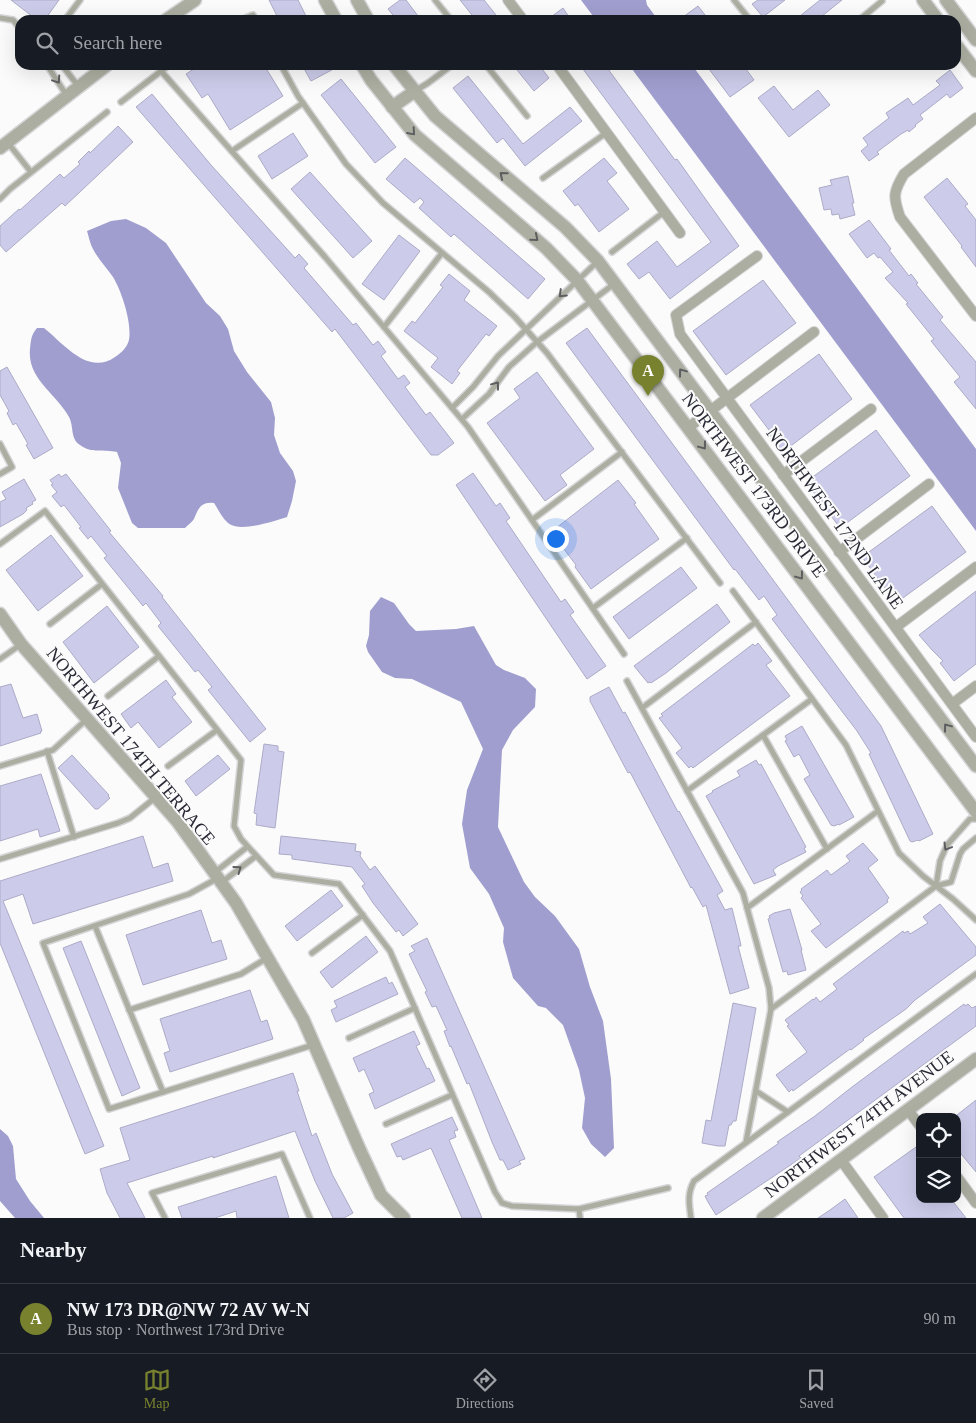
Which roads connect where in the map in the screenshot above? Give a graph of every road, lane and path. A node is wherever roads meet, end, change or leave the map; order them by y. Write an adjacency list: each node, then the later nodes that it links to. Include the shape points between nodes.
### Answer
1 (80, 0): 11 (lane)
2 (195, 0): 12 (street)
3 (325, 0): 13 (street)
4 (357, 0): 14 (street)
5 (435, 0): 15 (lane)
6 (508, 0): 16 (street)
7 (734, 0): 17 (lane)
8 (923, 0): 19 (street)
9 (946, 0): 20 (street)
10 (882, 1): 18 (lane)
11 (69, 15)
12 (173, 15)
13 (333, 15)
14 (365, 15)
15 (447, 15)
16 (516, 15)
17 (746, 15)
18 (865, 15)
19 (934, 15)
20 (957, 15)
21 (0, 18): 23 (lane)
22 (961, 20): 24 (street)
23 (15, 22)
24 (976, 40)
25 (961, 52): 36 (street)
26 (50, 70): 39 (lane, one-way to 39)
27 (66, 70): 37 (lane)
28 (100, 70): 37 (street)
29 (284, 70): 41 (lane)
30 (365, 70): 42 (street, NORTHWEST 173RD DRIVE)
31 (398, 70): 38 (street, NORTHWEST 173RD DRIVE)
32 (445, 70): 38 (lane)
33 (490, 70): 44 (lane)
34 (560, 70): 46 (street)
35 (162, 71): 40 (lane); 48 (lane)
36 (976, 72)
37 (79, 86): 39 (street)
38 (415, 91): 42 (street); 57 (street, NORTHWEST 173RD DRIVE, one-way to 38, via 565,227 435,116)
39 (67, 96): 47 (street)
40 (121, 102)
41 (303, 103): 48 (lane); 55 (lane, via 346,164 383,203)
42 (392, 107): 58 (street, NORTHWEST 173RD DRIVE, one-way to 58, via 415,136 546,248)
43 (107, 112): 49 (lane)
44 (527, 116)
45 (976, 118): 61 (street, via 904,174 894,201 900,217)
46 (606, 132): 50 (lane); 52 (street)
47 (4, 145): 49 (lane)
48 (232, 151): 62 (lane)
49 (31, 172): 51 (lane)
50 (542, 178)
51 (0, 199)
52 (665, 211): 53 (street); 54 (lane)
53 (680, 233)
54 (612, 252)
55 (442, 253): 62 (lane); 63 (lane, via 489,292)
56 (756, 256): 66 (street, NORTHWEST 172ND LANE, via 676,315 680,334)
57 (598, 261): 58 (lane); 59 (street, NORTHWEST 173RD DRIVE)
58 (577, 280): 60 (street, NORTHWEST 173RD DRIVE); 63 (lane, one-way to 63)
59 (615, 282): 60 (lane); 69 (street, NORTHWEST 173RD DRIVE, one-way to 59)
60 (593, 300): 65 (lane); 71 (street, NORTHWEST 173RD DRIVE)
61 (976, 316)
62 (384, 327): 67 (lane)
63 (526, 330): 65 (lane); 67 (lane)
64 (814, 332): 66 (street)
65 (537, 342): 70 (lane, one-way to 65, via 489,394 509,367); 73 (lane)
66 (727, 397): 69 (street); 75 (street, NORTHWEST 172ND LANE)
67 (452, 408): 70 (lane)
68 (871, 409): 75 (street)
69 (711, 411): 71 (street); 107 (street, NORTHWEST 173RD DRIVE, one-way to 69)
70 (462, 419): 77 (lane)
71 (689, 427): 111 (street, NORTHWEST 173RD DRIVE, one-way to 111)
72 (0, 444): 74 (lane, via 12,467)
73 (622, 452): 77 (lane); 78 (lane)
74 (0, 474)
75 (783, 475): 80 (street, NORTHWEST 172ND LANE)
76 (929, 484): 80 (street)
77 (532, 520): 85 (lane)
78 (687, 538): 82 (lane); 85 (lane)
79 (0, 544): 83 (lane, via 45,511)
80 (839, 552): 89 (street, NORTHWEST 172ND LANE)
81 (976, 567): 89 (street)
82 (720, 583)
83 (102, 584): 88 (lane); 92 (lane)
84 (733, 591): 87 (lane)
85 (593, 608): 91 (lane)
86 (0, 614): 90 (street, NORTHWEST 174TH TERRACE)
87 (756, 622): 97 (lane); 99 (lane)
88 (50, 624)
89 (896, 627): 98 (street, NORTHWEST 172ND LANE)
90 (22, 644): 93 (lane); 100 (street, NORTHWEST 174TH TERRACE)
91 (624, 654)
92 (159, 656): 96 (lane); 101 (lane)
93 (0, 658)
94 (627, 681): 99 (lane)
95 (976, 686): 98 (street)
96 (108, 696)
97 (812, 698): 102 (lane); 110 (lane, via 846,744)
98 (952, 704): 103 (street, NORTHWEST 172ND LANE)
99 (642, 708): 108 (lane)
100 (87, 719): 104 (lane); 109 (street, NORTHWEST 174TH TERRACE)
101 (217, 730): 106 (lane); 115 (lane, via 242,760 234,826)
102 (763, 735): 108 (lane); 116 (lane)
103 (976, 737)
104 (48, 751): 105 (lane); 113 (lane)
105 (0, 766)
106 (168, 766)
107 (976, 766)
108 (687, 792): 121 (lane, via 743,893)
109 (156, 797): 113 (lane, via 130,818); 119 (street, NORTHWEST 174TH TERRACE)
110 (878, 811): 116 (lane); 120 (lane, via 899,852)
111 (976, 812)
112 (976, 819): 120 (lane, one-way to 120, via 970,819 947,844)
113 (74, 837): 118 (lane)
114 (976, 838): 120 (lane, via 963,849 951,882)
115 (248, 847): 117 (lane); 119 (lane)
116 (827, 849): 121 (lane)
117 (256, 856): 119 (lane, one-way to 117); 122 (lane, via 274,875 339,884)
118 (0, 859)
119 (218, 877): 124 (lane, via 189,894); 126 (street, NORTHWEST 174TH TERRACE)
120 (936, 886): 123 (lane); 129 (lane)
121 (747, 908): 129 (lane)
122 (363, 915): 125 (lane); 128 (lane, via 390,950)
123 (976, 920)
124 (95, 926): 130 (lane); 135 (lane, via 43,943 109,1109)
125 (312, 953)
126 (268, 958): 130 (lane, via 241,974); 132 (street, NORTHWEST 174TH TERRACE)
127 (976, 974): 138 (lane)
128 (415, 1008): 131 (lane); 136 (lane)
129 (771, 1009): 134 (lane)
130 (129, 1010): 135 (lane)
131 (349, 1038)
132 (314, 1045): 135 (lane); 150 (street, NORTHWEST 174TH TERRACE, via 381,1195)
133 (976, 1059): 137 (street, NORTHWEST 74TH AVENUE)
134 (756, 1091): 138 (lane); 141 (lane)
135 (163, 1092)
136 (452, 1095): 140 (lane); 146 (lane, via 502,1203)
137 (908, 1110): 139 (street); 142 (street, NORTHWEST 74TH AVENUE)
138 (788, 1112): 141 (lane)
139 (916, 1121)
140 (386, 1124)
141 (746, 1142): 152 (lane, via 694,1181 688,1198)
142 (841, 1160): 147 (street, NORTHWEST 74TH AVENUE); 153 (street)
143 (961, 1182): 145 (street)
144 (668, 1188): 146 (lane)
145 (976, 1203)
146 (579, 1209): 151 (lane)
147 (769, 1216)
148 (165, 1218): 149 (lane, via 152,1193 282,1154)
149 (310, 1218)
150 (404, 1218)
151 (580, 1218)
152 (691, 1218)
153 (883, 1218)

